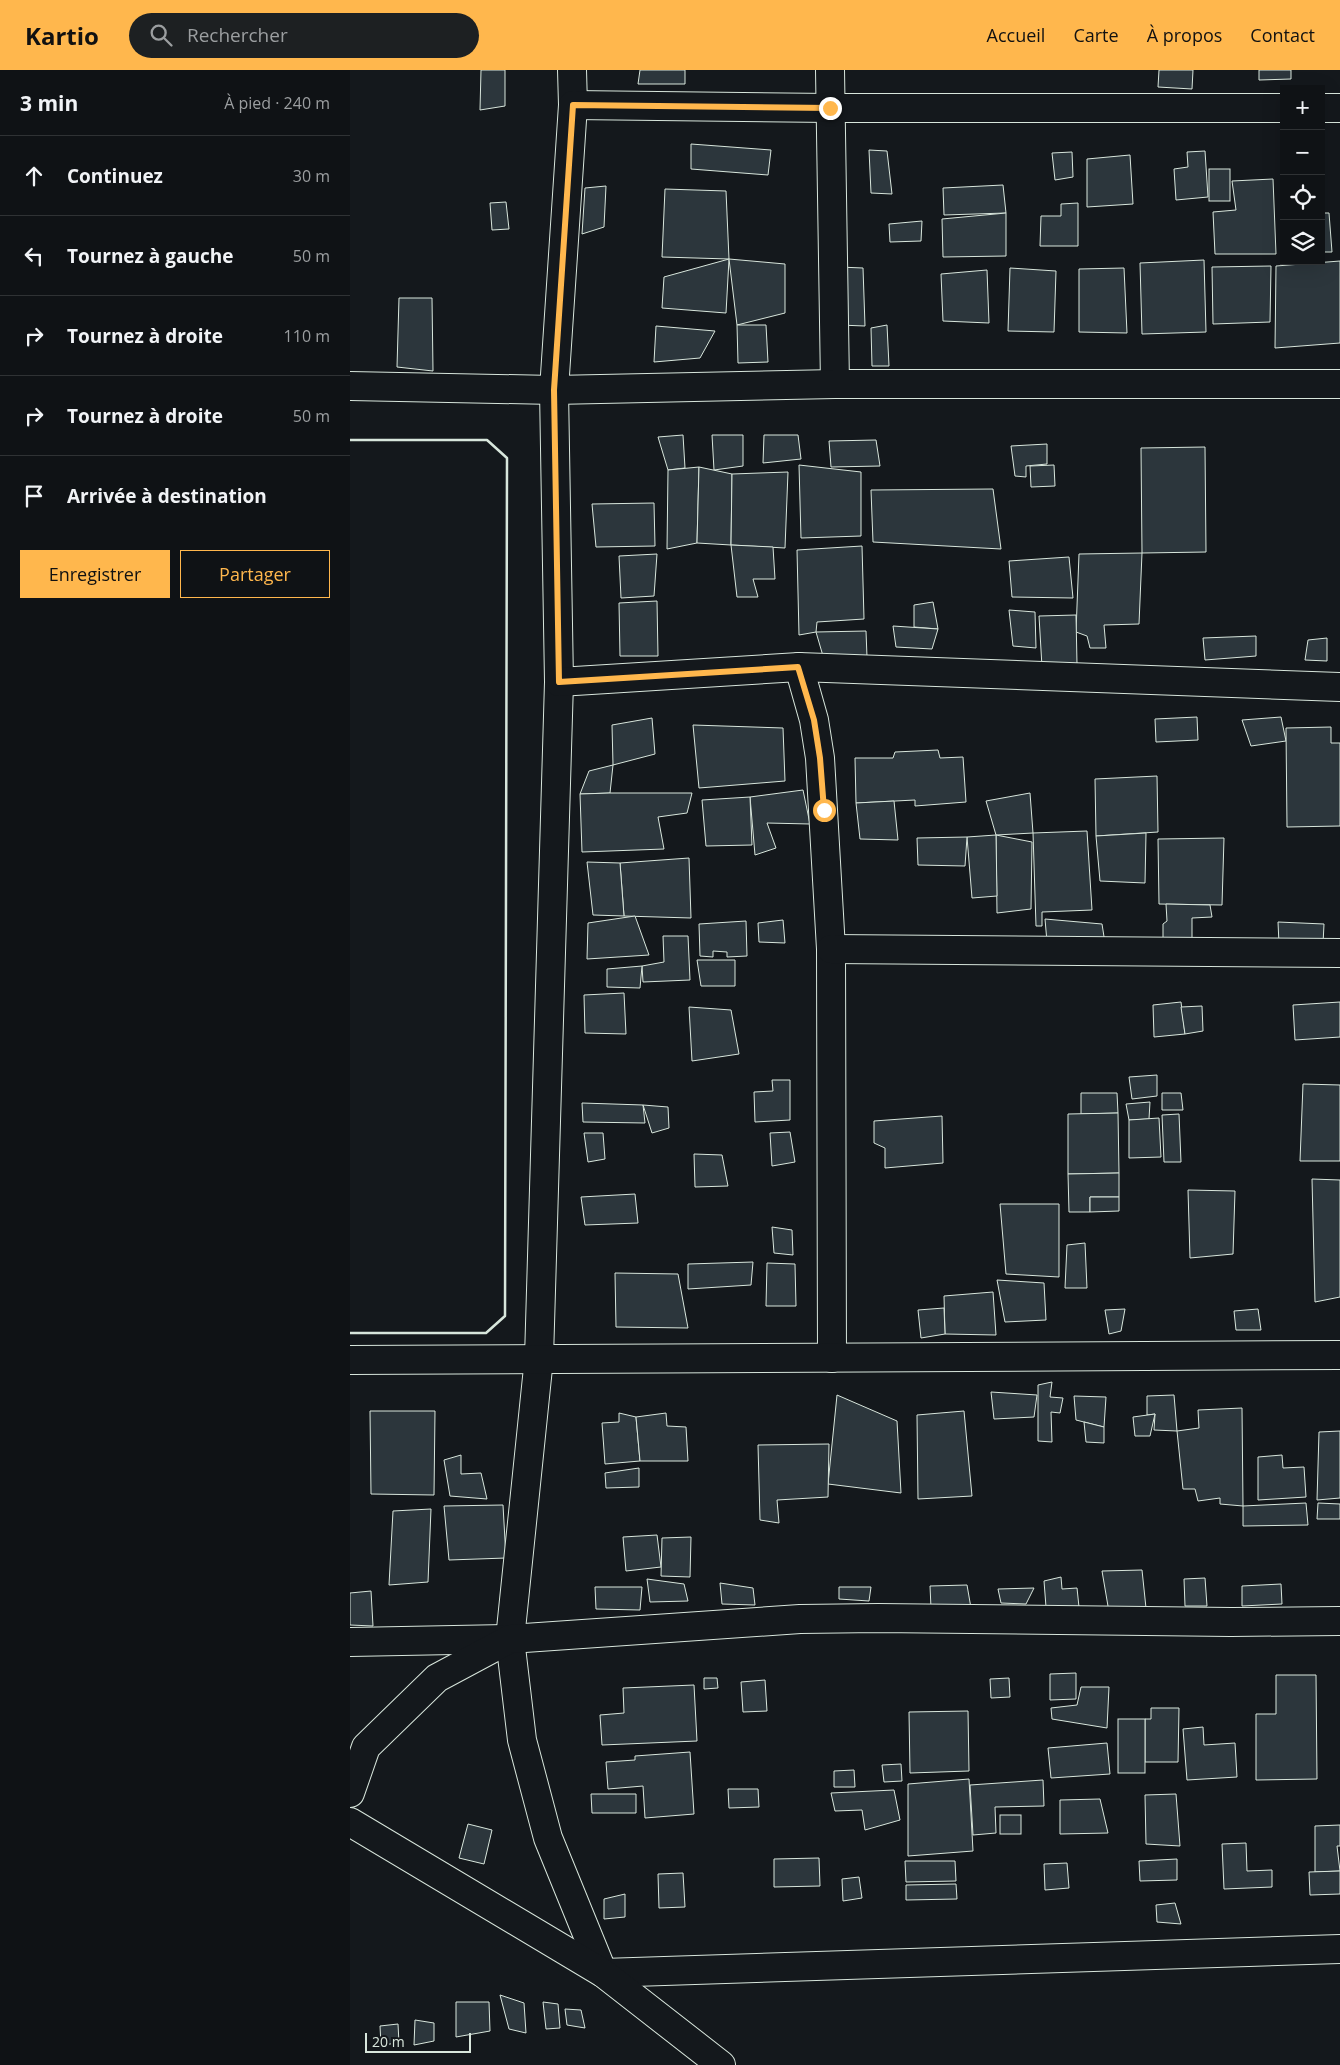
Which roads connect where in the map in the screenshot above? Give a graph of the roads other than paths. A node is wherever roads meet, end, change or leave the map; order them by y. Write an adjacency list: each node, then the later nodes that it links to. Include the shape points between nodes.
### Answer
1 (572, 70): 3 (street)
2 (830, 70): 4 (street)
3 (573, 105): 4 (street); 11 (street)
4 (830, 108): 5 (street); 8 (street)
5 (1280, 108)
6 (1325, 108): 7 (street)
7 (1340, 108)
8 (835, 384): 9 (street); 11 (street)
9 (1340, 384)
10 (350, 386): 11 (street)
11 (554, 390): 13 (street)
12 (798, 667): 13 (street); 14 (street); 15 (street, via 814,720 820,758)
13 (559, 682): 18 (street)
14 (1340, 687)
15 (831, 949): 16 (street); 19 (street)
16 (1340, 953)
17 (1340, 1355): 19 (street)
18 (539, 1358): 19 (street); 20 (street); 22 (street)
19 (832, 1358)
20 (350, 1360)
21 (1340, 1621): 22 (street, via 810,1619)
22 (510, 1639): 23 (street); 24 (street, via 437,1678 366,1747); 27 (street, via 522,1740 548,1838)
23 (350, 1642)
24 (350, 1793)
25 (350, 1822): 27 (street)
26 (1340, 1949): 27 (street)
27 (603, 1973): 28 (street)
28 (721, 2065)

